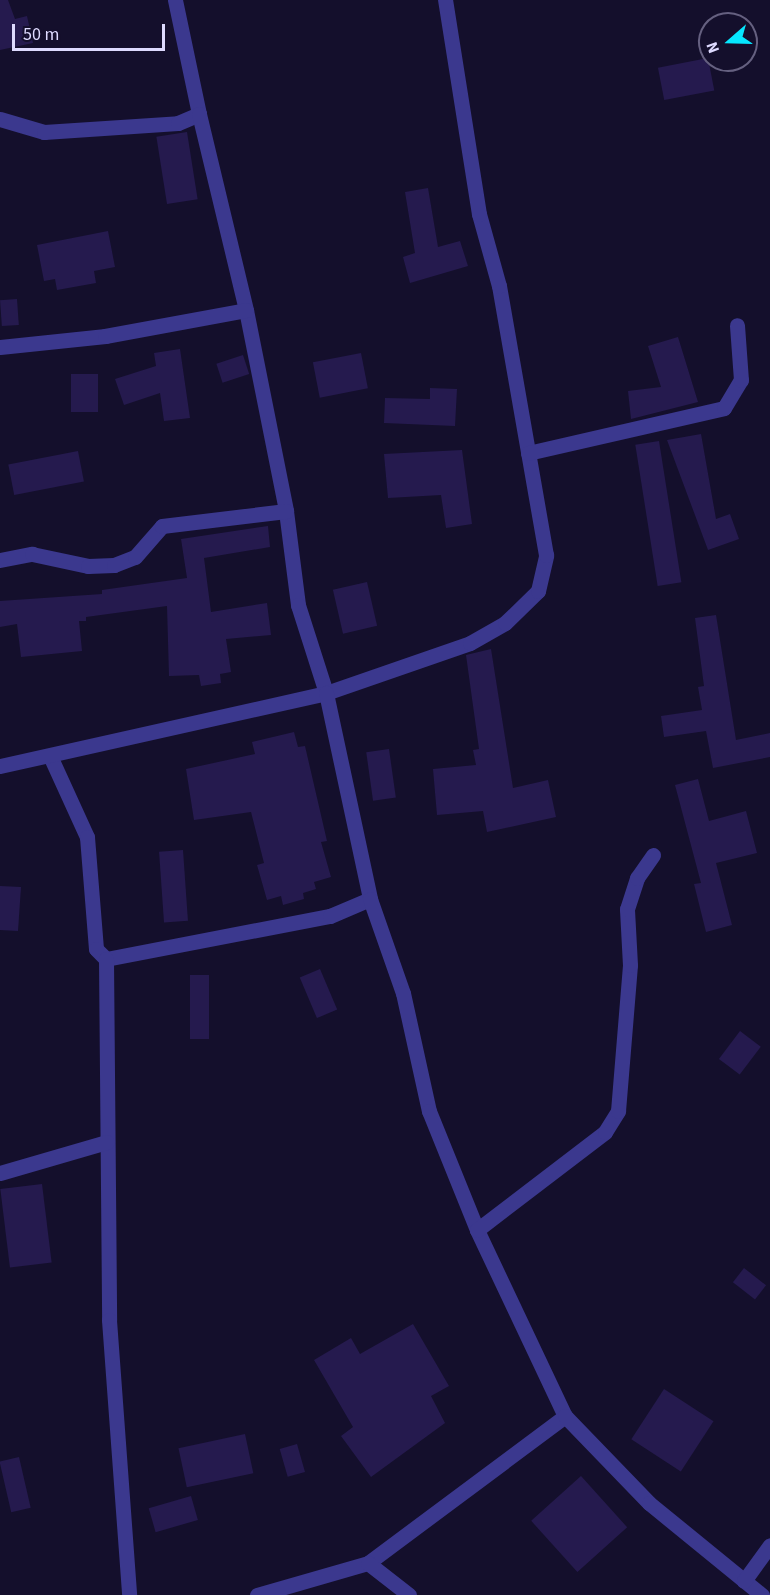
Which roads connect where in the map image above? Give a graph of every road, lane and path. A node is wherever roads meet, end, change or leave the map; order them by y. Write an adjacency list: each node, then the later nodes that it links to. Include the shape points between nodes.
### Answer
1 (175, 0): 3 (street)
2 (445, 0): 8 (street, via 479,214 499,286)
3 (200, 114): 4 (street, via 178,123 44,132); 5 (street)
4 (0, 119)
5 (246, 310): 7 (street, via 105,336); 9 (street)
6 (737, 324): 8 (street, via 741,380 724,408)
7 (0, 347)
8 (528, 453): 11 (street, via 546,555 538,591 505,623 470,643)
9 (286, 511): 10 (street, via 162,526 135,557 114,565 88,566 32,554); 11 (street, via 298,606)
10 (0, 560)
11 (326, 693): 12 (street); 15 (street)
12 (51, 758): 13 (street); 16 (street, via 87,837 96,949)
13 (0, 766)
14 (653, 855): 19 (street, via 637,878 627,909 630,965 618,1111 605,1132)
15 (370, 899): 16 (street, via 330,916); 19 (street, via 404,993 429,1111)
16 (106, 959): 17 (street)
17 (107, 1142): 18 (street); 24 (street, via 109,1320)
18 (0, 1173)
19 (477, 1230): 20 (street)
20 (565, 1416): 22 (street); 23 (street, via 650,1503)
21 (770, 1545): 23 (street)
22 (368, 1563): 25 (street); 26 (street)
23 (744, 1581): 27 (street)
24 (129, 1595)
25 (257, 1595)
26 (409, 1595)
27 (762, 1595)

